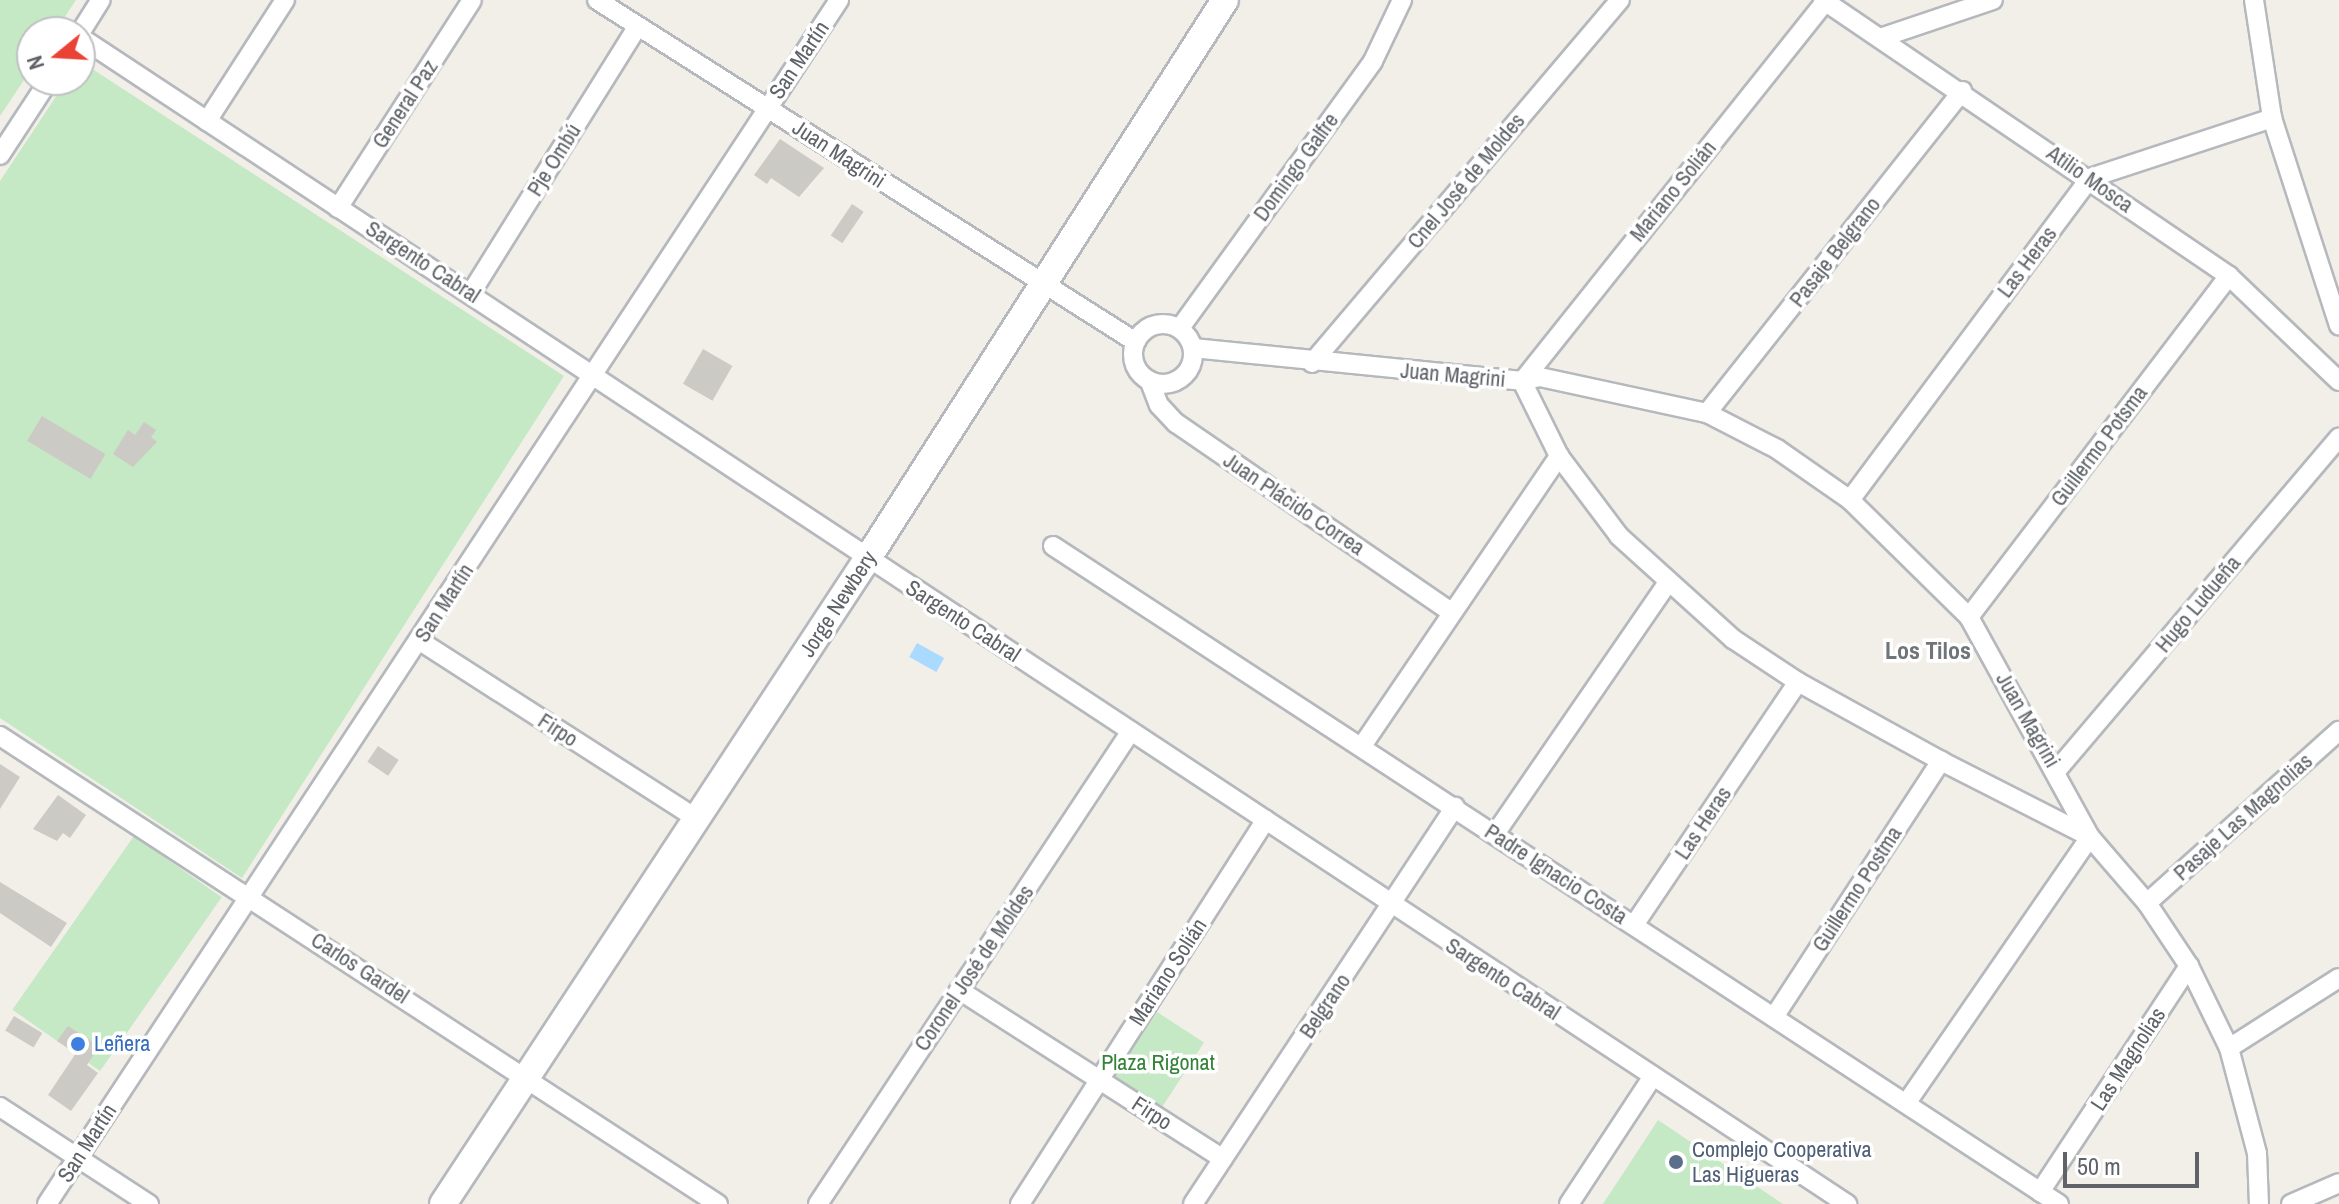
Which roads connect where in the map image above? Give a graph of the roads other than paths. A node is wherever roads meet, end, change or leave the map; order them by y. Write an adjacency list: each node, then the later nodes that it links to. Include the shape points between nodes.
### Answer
1 (285, 0): 18 (street)
2 (472, 0): 21 (street, General Paz)
3 (597, 0): 11 (street, Juan Magrini)
4 (839, 0): 16 (street, San Martín)
5 (1225, 0): 23 (main road, Jorge Newbery, via 1136,145)
6 (1402, 0): 26 (street, Domingo Galfre, via 1373,61)
7 (1620, 0): 29 (street, Cnel José de Moldes)
8 (1993, 0): 12 (street)
9 (2254, 0): 17 (street)
10 (1824, 1): 12 (street, Atilio Mosca); 31 (street, Mariano Solián)
11 (637, 27): 16 (street, Juan Magrini); 24 (street, Pje Ombú)
12 (1880, 38): 14 (street, Atilio Mosca)
13 (96, 46): 18 (street, Sargento Cabral)
14 (1962, 91): 20 (street, Atilio Mosca); 34 (street, Pasaje Belgrano)
15 (39, 96): 19 (street)
16 (767, 108): 23 (street, Juan Magrini); 30 (street, San Martín)
17 (2272, 118): 20 (street); 25 (street)
18 (207, 121): 21 (street, Sargento Cabral)
19 (0, 155)
20 (2090, 178): 22 (street, Atilio Mosca); 37 (street, Las Heras)
21 (338, 208): 24 (street, Sargento Cabral)
22 (2229, 276): 32 (street, Atilio Mosca); 42 (street, Guillermo Potsma)
23 (1041, 283): 27 (street, Juan Magrini); 39 (main road, Jorge Newbery)
24 (471, 293): 30 (street, Sargento Cabral)
25 (2339, 325)
26 (1180, 328): 27 (street, via 1150,326); 28 (street)
27 (1136, 342): 33 (street, via 1134,362)
28 (1193, 348): 29 (street, Juan Magrini); 33 (street, via 1184,376 1166,384)
29 (1312, 363): 31 (street, Juan Magrini)
30 (593, 373): 39 (street, Sargento Cabral); 43 (street, San Martín)
31 (1522, 381): 34 (street, Juan Magrini, via 1540,377); 36 (street, Juan Magrini)
32 (2339, 381)
33 (1150, 382): 41 (street, Juan Plácido Correa, via 1159,405 1176,423)
34 (1707, 413): 37 (street, Juan Magrini, via 1777,449)
35 (2339, 437): 50 (street, Hugo Ludueña)
36 (1559, 456): 40 (street, Juan Magrini, via 1619,536); 41 (street)
37 (1850, 500): 42 (street, Juan Magrini)
38 (1053, 546): 48 (street, Padre Ignacio Costa)
39 (868, 558): 45 (street, Sargento Cabral); 52 (main road, Jorge Newbery)
40 (1667, 584): 44 (street, Juan Magrini, via 1733,639); 54 (street)
41 (1452, 613): 48 (street)
42 (1969, 617): 50 (street, Juan Magrini)
43 (420, 641): 52 (street, Firpo); 56 (street, San Martín)
44 (1798, 682): 49 (street, Juan Magrini); 59 (street, Las Heras)
45 (1131, 731): 53 (street, Sargento Cabral); 62 (street, Coronel José de Moldes)
46 (2339, 731): 57 (street, Pasaje Las Magnolias)
47 (0, 736): 56 (street, Carlos Gardel)
48 (1362, 746): 51 (street, Padre Ignacio Costa)
49 (1941, 761): 55 (street, Juan Magrini); 63 (street, Guillermo Postma)
50 (2057, 770): 55 (street, Juan Magrini)
51 (1455, 807): 54 (street, Padre Ignacio Costa); 58 (street, Belgrano)
52 (696, 818): 66 (main road, Jorge Newbery)
53 (1266, 820): 58 (street, Sargento Cabral); 67 (street, Mariano Solián)
54 (1495, 834): 59 (street, Padre Ignacio Costa)
55 (2090, 837): 57 (street, Juan Magrini); 68 (street)
56 (251, 896): 66 (street, Carlos Gardel); 70 (street, San Martín)
57 (2147, 903): 60 (street, Juan Magrini)
58 (1391, 906): 65 (street, Sargento Cabral); 71 (street, Belgrano)
59 (1634, 925): 63 (street, Padre Ignacio Costa)
60 (2189, 966): 64 (street, Juan Magrini); 73 (street, Las Magnolias)
61 (2339, 978): 64 (street)
62 (959, 990): 67 (street, Firpo); 78 (street, Coronel José de Moldes)
63 (1774, 1017): 68 (street, Padre Ignacio Costa)
64 (2229, 1048): 84 (street, Juan Magrini, via 2257,1153)
65 (1653, 1076): 81 (street); 82 (street, Sargento Cabral)
66 (526, 1078): 76 (main road, Jorge Newbery); 77 (street, Carlos Gardel)
67 (1099, 1079): 71 (street, Firpo); 79 (street, Mariano Solián)
68 (1906, 1104): 73 (street, Padre Ignacio Costa)
69 (0, 1107): 70 (street)
70 (78, 1158): 74 (street, San Martín); 75 (street)
71 (1223, 1159): 80 (street, Belgrano)
72 (2339, 1183): 85 (street)
73 (2040, 1192): 83 (street, Padre Ignacio Costa)
74 (47, 1204)
75 (149, 1204)
76 (443, 1204)
77 (718, 1204)
78 (818, 1204)
79 (1020, 1204)
80 (1193, 1204)
81 (1569, 1204)
82 (1847, 1204)
83 (2059, 1204)
84 (2259, 1204)
85 (2291, 1204)

